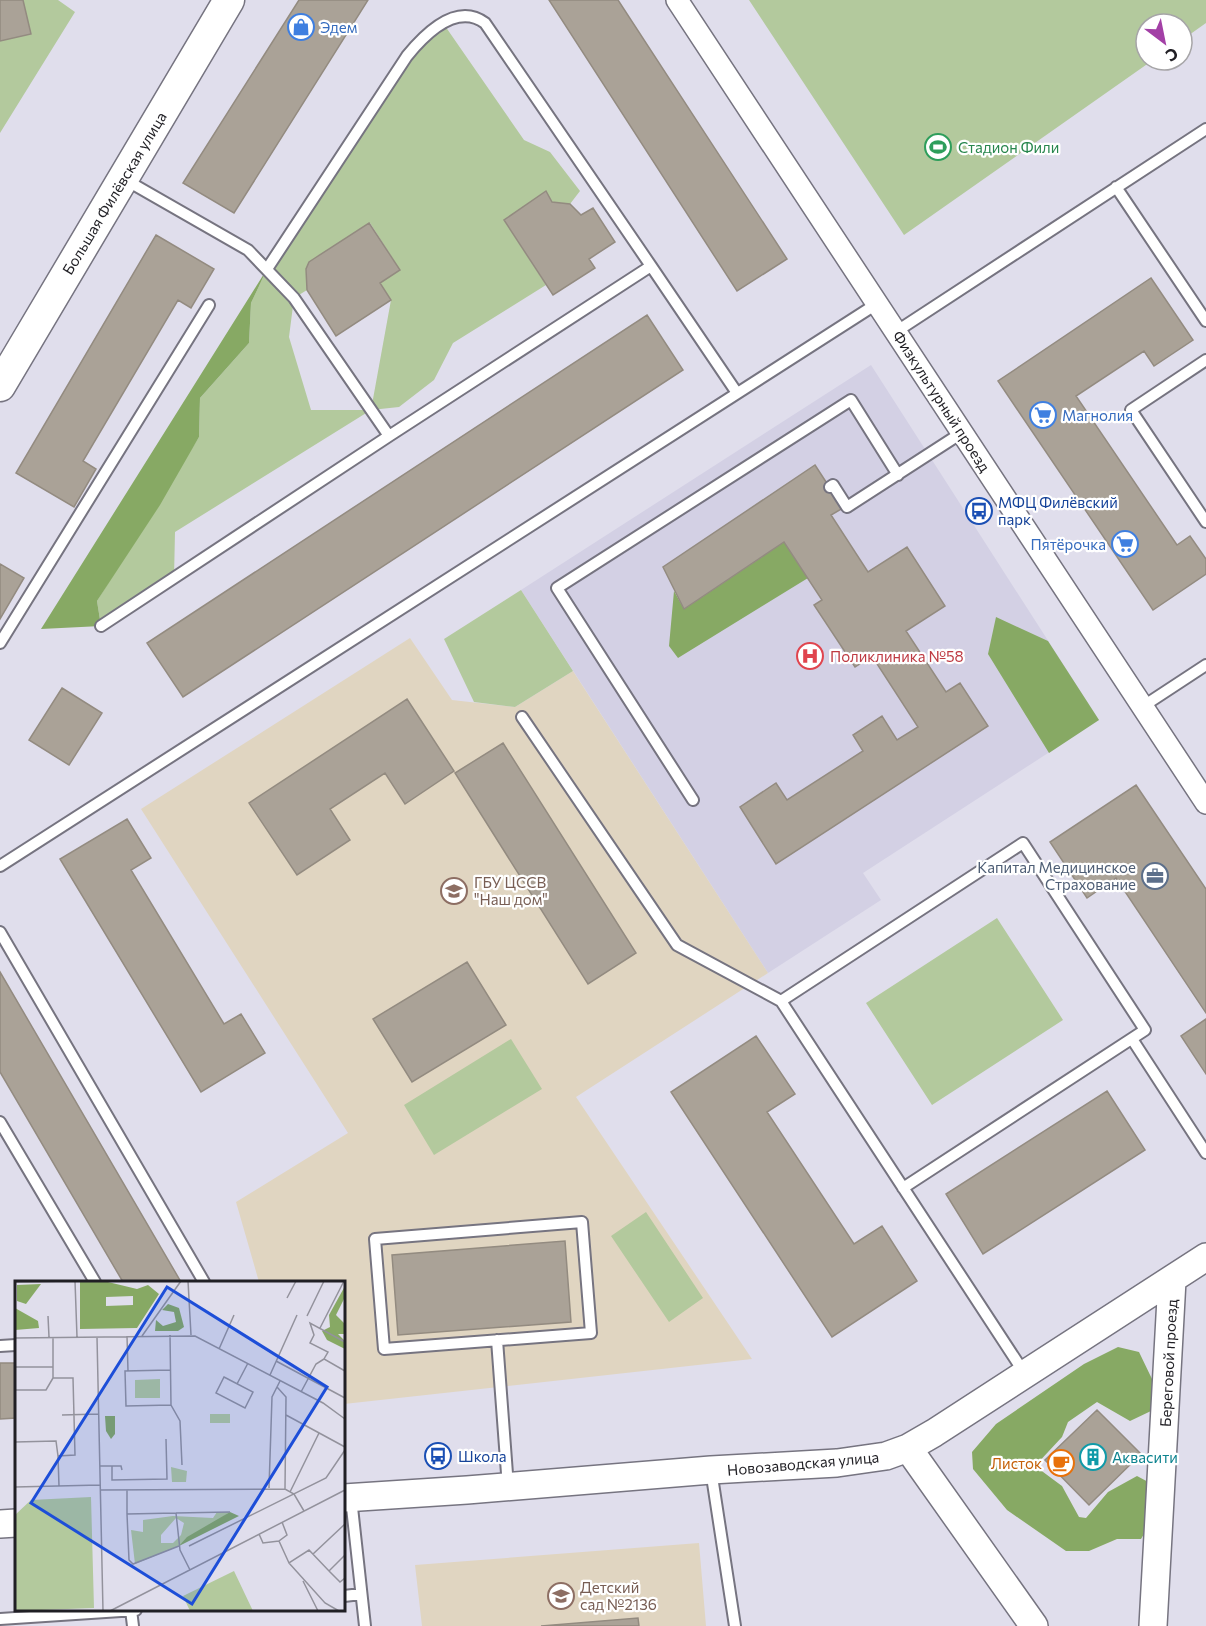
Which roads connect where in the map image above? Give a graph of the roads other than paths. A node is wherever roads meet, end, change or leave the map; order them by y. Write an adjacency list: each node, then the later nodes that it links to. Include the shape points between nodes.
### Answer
1 (229, 0): 4 (main road, Большая Филёвская улица)
2 (677, 0): 8 (street, Физкультурный проезд)
3 (1206, 129): 5 (lane)
4 (123, 178): 7 (lane, via 248,250); 13 (main road, Большая Филёвская улица)
5 (1116, 187): 10 (lane); 11 (lane)
6 (651, 266): 7 (lane, via 485,23 476,16 454,16 424,36 407,56); 14 (lane); 16 (lane)
7 (267, 269): 16 (lane, via 294,298)
8 (878, 303): 11 (street, Физкультурный проезд); 14 (lane)
9 (209, 305): 21 (lane)
10 (1206, 321)
11 (897, 331): 15 (street, Физкультурный проезд)
12 (1206, 360): 19 (lane, via 1131,410)
13 (0, 386)
14 (736, 393): 27 (lane)
15 (963, 432): 17 (lane); 23 (street, Физкультурный проезд)
16 (389, 436): 20 (lane)
17 (897, 475): 18 (lane, via 847,507 833,485); 25 (lane, via 851,400 557,588)
18 (830, 488)
19 (1206, 522)
20 (101, 626)
21 (0, 643)
22 (1206, 665): 23 (lane)
23 (1142, 707): 26 (street, Физкультурный проезд)
24 (522, 717): 29 (lane, via 677,945)
25 (693, 800)
26 (1206, 803)
27 (0, 866)
28 (0, 932): 37 (lane)
29 (781, 1001): 30 (lane, via 1023,843 1145,1030); 33 (lane)
30 (1132, 1039): 32 (lane); 33 (lane)
31 (0, 1122): 36 (lane)
32 (1206, 1153)
33 (903, 1188): 41 (lane)
34 (1206, 1257): 35 (street, Новозаводская улица)
35 (1172, 1280): 41 (street, Новозаводская улица); 57 (street, Береговой проезд)
36 (94, 1281)
37 (203, 1281)
38 (497, 1340): 38 (lane, via 384,1349 375,1239 582,1222 591,1333); 44 (lane)
39 (15, 1345): 40 (lane)
40 (0, 1346)
41 (1025, 1375): 42 (street, Новозаводская улица)
42 (908, 1448): 43 (street, Новозаводская улица, via 886,1456 837,1463); 56 (street)
43 (711, 1470): 44 (street, Новозаводская улица); 55 (lane)
44 (508, 1487): 45 (street, Новозаводская улица)
45 (347, 1498): 48 (lane)
46 (15, 1523): 47 (street)
47 (0, 1524)
48 (361, 1594): 49 (lane); 54 (lane)
49 (345, 1596)
50 (116, 1611): 52 (lane)
51 (131, 1611): 53 (lane)
52 (0, 1619)
53 (133, 1626)
54 (365, 1626)
55 (735, 1626)
56 (1034, 1626)
57 (1153, 1626)

